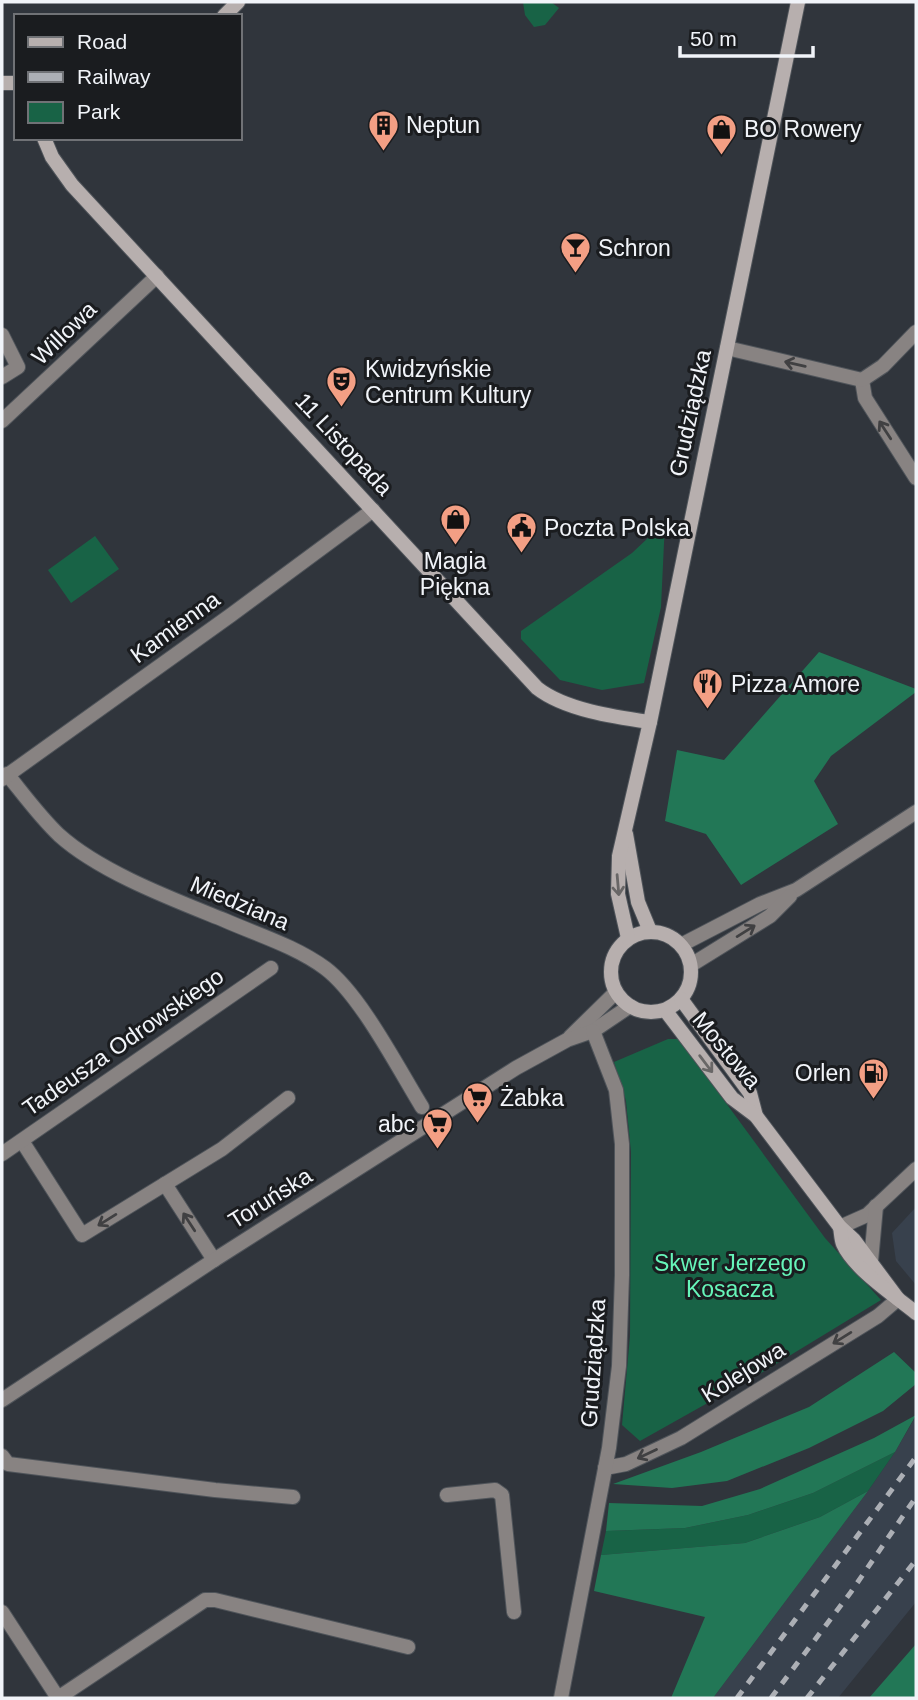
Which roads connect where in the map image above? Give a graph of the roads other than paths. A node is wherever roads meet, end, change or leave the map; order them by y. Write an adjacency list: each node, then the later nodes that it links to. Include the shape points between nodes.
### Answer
1 (798, 2): 6 (street, Grudziądzka)
2 (45, 140): 3 (street, 11 Listopada, via 72,185)
3 (157, 275): 9 (street, Willowa); 11 (street, 11 Listopada)
4 (916, 332): 8 (street)
5 (2, 335): 7 (street, via 18,367)
6 (727, 348): 8 (street, one-way to 6); 12 (street, Grudziądzka)
7 (2, 377)
8 (862, 380): 10 (street, one-way to 8, via 865,398)
9 (2, 421)
10 (916, 478)
11 (373, 510): 12 (street, 11 Listopada, via 550,698); 13 (street, Kamienna)
12 (650, 722): 15 (street, Grudziądzka)
13 (5, 776): 29 (street, Miedziana, via 77,849 173,900 297,951 326,969 363,1012)
14 (916, 812): 16 (street)
15 (625, 833): 17 (street, Grudziądzka, via 638,902); 18 (street, Grudziądzka, one-way to 18, via 617,876)
16 (796, 890): 19 (street); 20 (street, one-way to 16, via 769,916)
17 (650, 931): 18 (street); 19 (street, via 662,932)
18 (628, 938): 22 (street, via 613,957)
19 (681, 944): 20 (street)
20 (691, 965): 23 (street, via 688,989)
21 (271, 968): 31 (street, Tadeusza Odrowskiego)
22 (616, 992): 24 (street); 27 (street, Toruńska)
23 (681, 999): 25 (street); 30 (street, Mostowa, via 750,1093)
24 (630, 1006): 25 (street, via 641,1011); 26 (street, Toruńska)
25 (665, 1010): 30 (street, Mostowa, one-way to 30, via 732,1098)
26 (593, 1031): 27 (street, Toruńska); 43 (street, Grudziądzka, via 616,1090 622,1144 619,1366)
27 (567, 1040): 37 (street, Toruńska)
28 (288, 1098): 34 (street, via 222,1149)
29 (422, 1107)
30 (756, 1116): 36 (street, Mostowa)
31 (22, 1141): 32 (street, Tadeusza Odrowskiego); 34 (street, one-way to 31, via 82,1235)
32 (2, 1154)
33 (916, 1169): 35 (street)
34 (165, 1184): 37 (street, one-way to 34)
35 (876, 1206): 36 (street); 38 (street)
36 (840, 1227): 38 (street, Mostowa); 39 (street, Mostowa, via 844,1245 864,1270)
37 (214, 1260): 41 (street, Toruńska)
38 (871, 1261): 39 (street, Mostowa)
39 (898, 1299): 40 (street, Mostowa); 43 (street, Kolejowa, one-way to 43, via 681,1438 626,1464)
40 (916, 1313)
41 (2, 1399)
42 (2, 1456): 45 (street, via 8,1464)
43 (605, 1468): 50 (street, Grudziądzka)
44 (447, 1494): 47 (street, via 495,1490 502,1496)
45 (292, 1497)
46 (2, 1612): 49 (street)
47 (514, 1612)
48 (408, 1647): 49 (street, via 205,1600)
49 (58, 1698)
50 (561, 1698)

